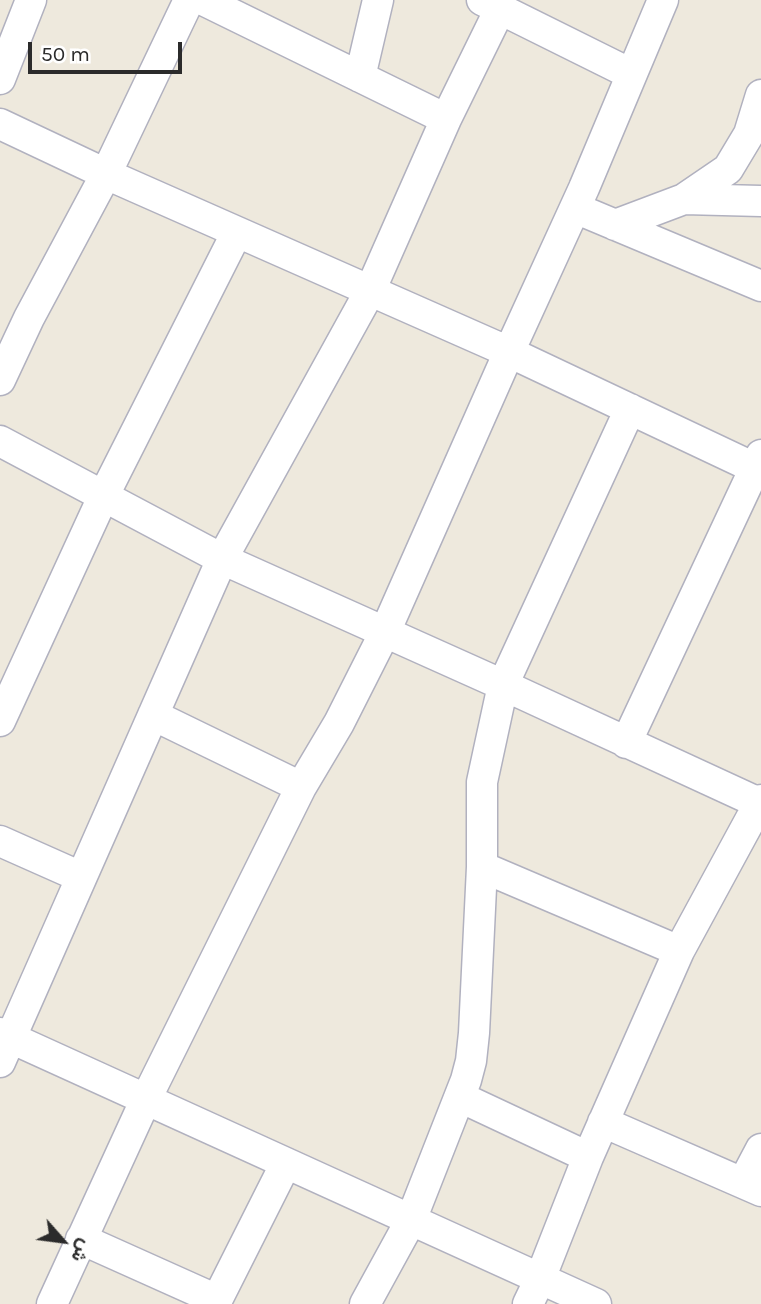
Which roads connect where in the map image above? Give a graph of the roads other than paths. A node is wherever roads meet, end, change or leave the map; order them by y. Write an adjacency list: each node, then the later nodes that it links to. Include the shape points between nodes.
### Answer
1 (32, 0): 9 (street)
2 (189, 0): 13 (street)
3 (203, 0): 8 (street)
4 (378, 0): 8 (street)
5 (663, 0): 7 (street)
6 (491, 5): 7 (street); 11 (street)
7 (631, 74): 16 (street)
8 (360, 77): 11 (street)
9 (0, 79)
10 (761, 95): 14 (street, via 749,134 728,169)
11 (446, 119): 20 (street)
12 (0, 124): 13 (street)
13 (106, 174): 18 (street); 22 (street)
14 (684, 199): 15 (street); 17 (street)
15 (761, 201)
16 (575, 208): 17 (street); 21 (street)
17 (615, 225): 19 (street)
18 (237, 232): 20 (street); 26 (street)
19 (761, 286)
20 (370, 291): 21 (street); 27 (street)
21 (509, 352): 23 (street); 28 (street)
22 (0, 380)
23 (630, 409): 25 (street); 29 (street)
24 (0, 441): 26 (street)
25 (759, 465): 32 (street)
26 (103, 497): 27 (street); 31 (street)
27 (222, 559): 28 (street); 30 (street)
28 (385, 632): 29 (street); 33 (street)
29 (503, 685): 32 (street); 36 (street, via 482,782)
30 (153, 715): 33 (street); 37 (street)
31 (0, 721)
32 (626, 743): 34 (street)
33 (302, 787): 41 (street)
34 (760, 803): 38 (street)
35 (0, 841): 37 (street)
36 (482, 867): 38 (street); 40 (street, via 474,1033)
37 (81, 877): 39 (street)
38 (679, 951): 42 (street)
39 (3, 1044): 41 (street)
40 (460, 1097): 44 (street); 47 (street)
41 (146, 1099): 45 (street); 48 (street)
42 (603, 1122): 44 (street); 46 (street)
43 (761, 1149): 46 (street)
44 (588, 1157): 49 (street)
45 (286, 1163): 47 (street); 50 (street)
46 (752, 1187)
47 (411, 1220): 49 (street); 52 (street)
48 (81, 1239): 50 (street); 51 (street)
49 (534, 1291): 53 (street)
50 (216, 1302)
51 (52, 1304)
52 (366, 1304)
53 (596, 1304)

